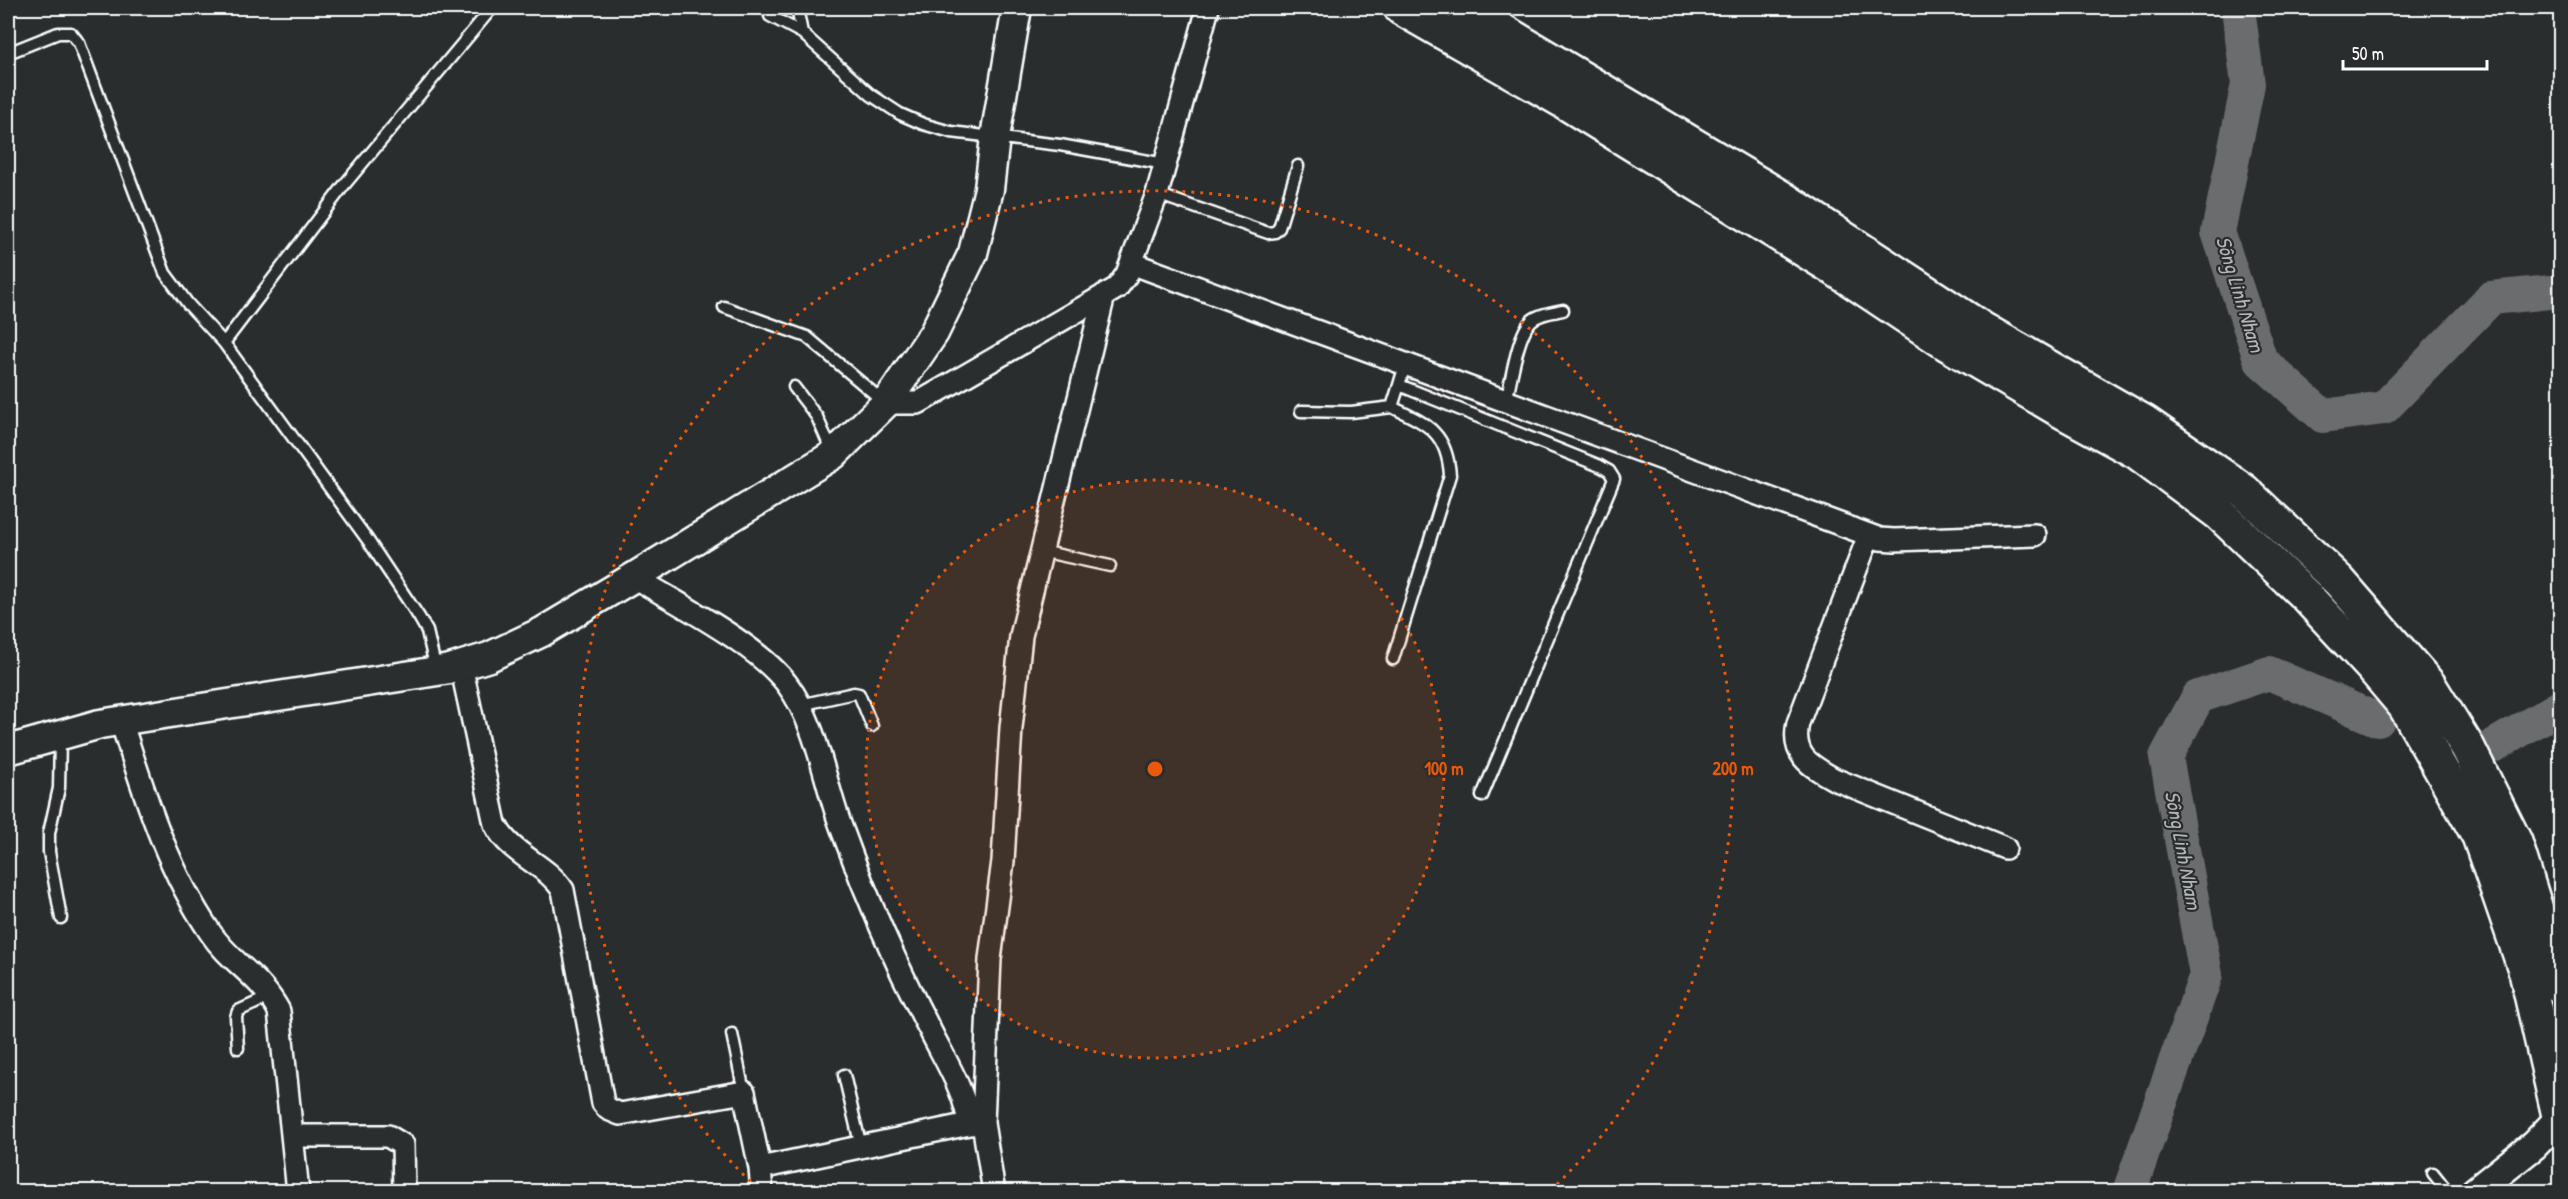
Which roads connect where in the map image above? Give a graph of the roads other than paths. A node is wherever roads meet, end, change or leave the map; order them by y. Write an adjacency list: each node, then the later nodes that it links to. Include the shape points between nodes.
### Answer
1 (492, 8): 18 (lane, via 345,183)
2 (797, 8): 8 (lane)
3 (1017, 8): 10 (street)
4 (1208, 8): 11 (street)
5 (1401, 8): 47 (highway, via 1565,102 1835,269 1946,343 2137,452 2220,514 2307,597 2405,706 2479,836 2526,972)
6 (1464, 8): 41 (highway, via 1782,198 1982,329 2144,422 2244,491 2339,581 2429,685 2468,748 2515,842)
7 (770, 16): 8 (lane)
8 (802, 33): 10 (lane, via 871,95 900,114 951,132)
9 (8, 53): 18 (lane, via 58,33 71,33 79,44 165,273)
10 (995, 137): 11 (lane); 22 (street, via 989,189 973,253 934,333)
11 (1165, 164): 13 (street)
12 (1298, 166): 13 (lane, via 1275,232 1268,233)
13 (1157, 194): 14 (street)
14 (1131, 264): 15 (street, via 1117,288); 19 (street)
15 (1104, 295): 22 (street, via 918,403); 28 (street)
16 (724, 307): 22 (lane, via 807,337)
17 (1563, 310): 21 (lane, via 1537,316 1528,323)
18 (224, 343): 32 (lane, via 356,524)
19 (1402, 375): 21 (street); 23 (lane); 38 (lane, via 1600,466 1614,479)
20 (795, 387): 25 (lane, via 817,417)
21 (1506, 402): 26 (street)
22 (886, 403): 25 (street)
23 (1392, 407): 24 (lane, via 1351,412); 31 (lane, via 1437,433 1449,457 1450,475)
24 (1301, 411)
25 (833, 455): 30 (street)
26 (1869, 535): 27 (street, via 1894,540); 39 (street, via 1798,723 1796,743 1801,755 1813,768 1834,779)
27 (2035, 535)
28 (1041, 551): 29 (lane); 48 (street, via 1012,705 1005,831)
29 (1110, 566)
30 (634, 577): 32 (street, via 542,632 489,657); 33 (street, via 755,654 786,683)
31 (1393, 659)
32 (449, 668): 34 (street); 46 (street, via 501,836 555,879 563,891 603,1103 620,1114)
33 (800, 705): 35 (lane, via 859,694); 48 (street, via 872,908)
34 (121, 721): 36 (street); 42 (street, via 156,829 181,886 216,942)
35 (872, 726)
36 (60, 735): 37 (street); 40 (lane, via 59,788 49,842)
37 (8, 750)
38 (1482, 796)
39 (2004, 848)
40 (61, 918)
41 (2560, 986)
42 (271, 996): 44 (lane, via 238,1011); 49 (street, via 279,1011)
43 (732, 1034): 46 (lane)
44 (238, 1048)
45 (844, 1075): 50 (lane)
46 (744, 1092): 51 (street)
47 (2560, 1119): 58 (street, via 2534,1145)
48 (976, 1124): 50 (street); 56 (street)
49 (294, 1136): 53 (street); 54 (street, via 395,1138 403,1145)
50 (861, 1147): 51 (street)
51 (760, 1168): 55 (street)
52 (2433, 1173): 57 (lane)
53 (298, 1191)
54 (404, 1191)
55 (762, 1191)
56 (994, 1191)
57 (2448, 1191)
58 (2475, 1191)

